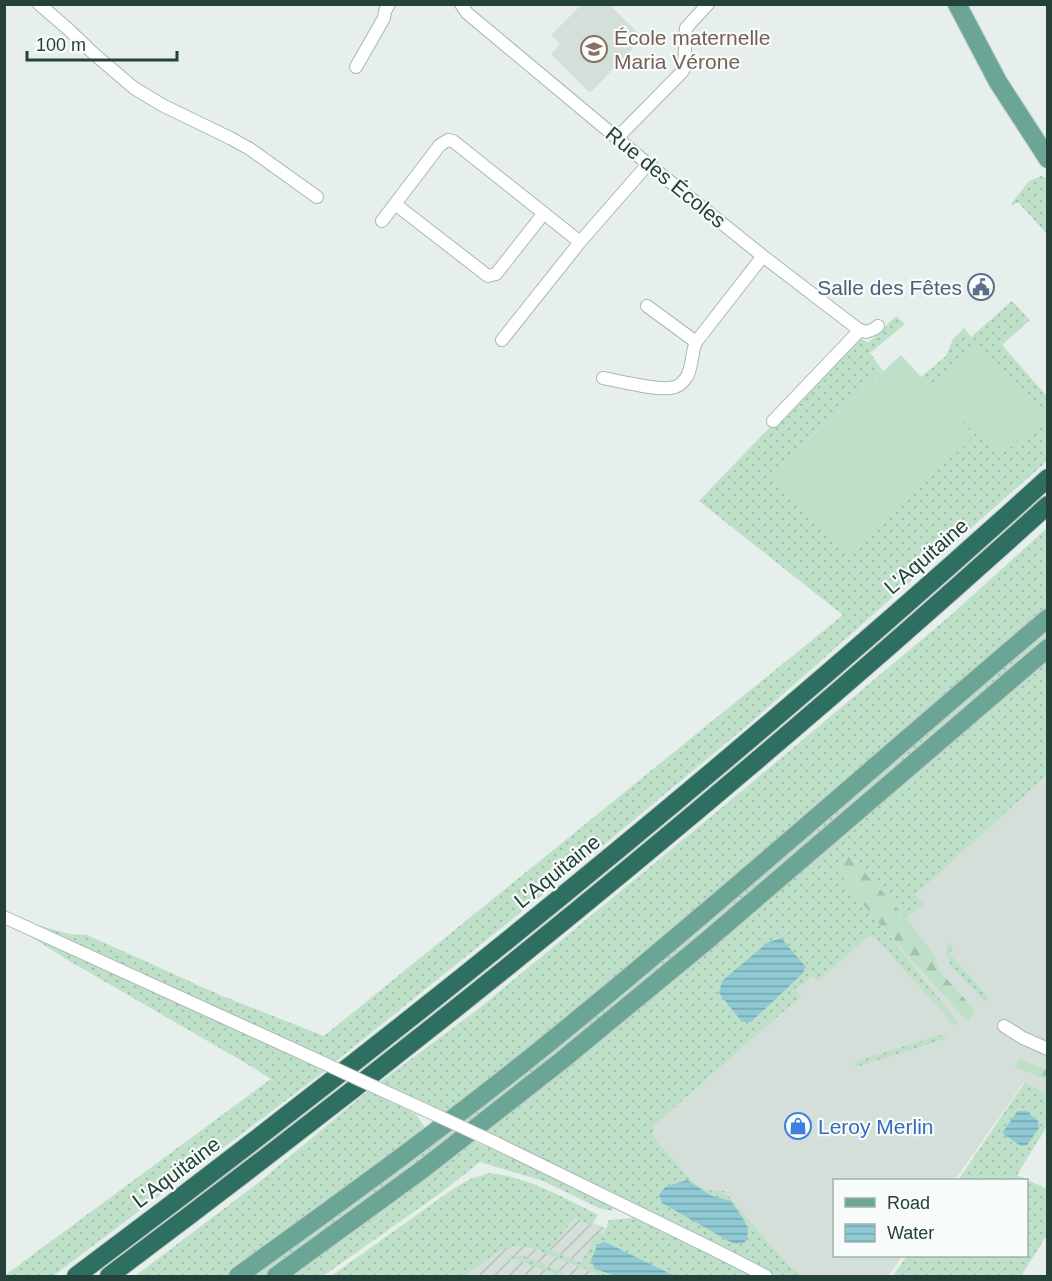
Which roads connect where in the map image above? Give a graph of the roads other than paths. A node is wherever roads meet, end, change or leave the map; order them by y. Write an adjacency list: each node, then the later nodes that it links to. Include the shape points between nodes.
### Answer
1 (39, 4): 10 (street, via 134,88 250,149)
2 (389, 4): 6 (street)
3 (461, 4): 7 (street, Rue des Écoles)
4 (708, 4): 7 (street, via 686,28 682,72)
5 (957, 4): 8 (main road, via 998,82)
6 (356, 67)
7 (616, 138): 9 (street, Rue des Écoles)
8 (1047, 159)
9 (648, 164): 14 (street); 15 (street, Rue des Écoles)
10 (317, 197)
11 (395, 204): 12 (street, via 488,276 496,274); 12 (street, via 448,140); 13 (street)
12 (544, 213): 14 (street)
13 (382, 221)
14 (580, 242): 19 (street)
15 (764, 256): 18 (street, Rue des Écoles); 20 (street)
16 (647, 306): 20 (street)
17 (878, 326): 18 (street, via 866,332)
18 (860, 330): 22 (street)
19 (502, 340)
20 (696, 342): 21 (street, via 689,372 676,387)
21 (603, 378)
22 (773, 421)
23 (1047, 478): 30 (highway, L'Aquitaine, via 796,699 559,899 314,1095)
24 (1047, 505): 31 (highway, L'Aquitaine, via 868,664 588,900 362,1083)
25 (1047, 618): 32 (main road, via 539,1050)
26 (1047, 648): 33 (main road, via 561,1061 423,1169)
27 (4, 916): 34 (street, bridge, via 494,1142)
28 (1004, 1026): 29 (street)
29 (1047, 1049)
30 (76, 1276)
31 (110, 1276)
32 (238, 1276)
33 (276, 1276)
34 (766, 1276)

